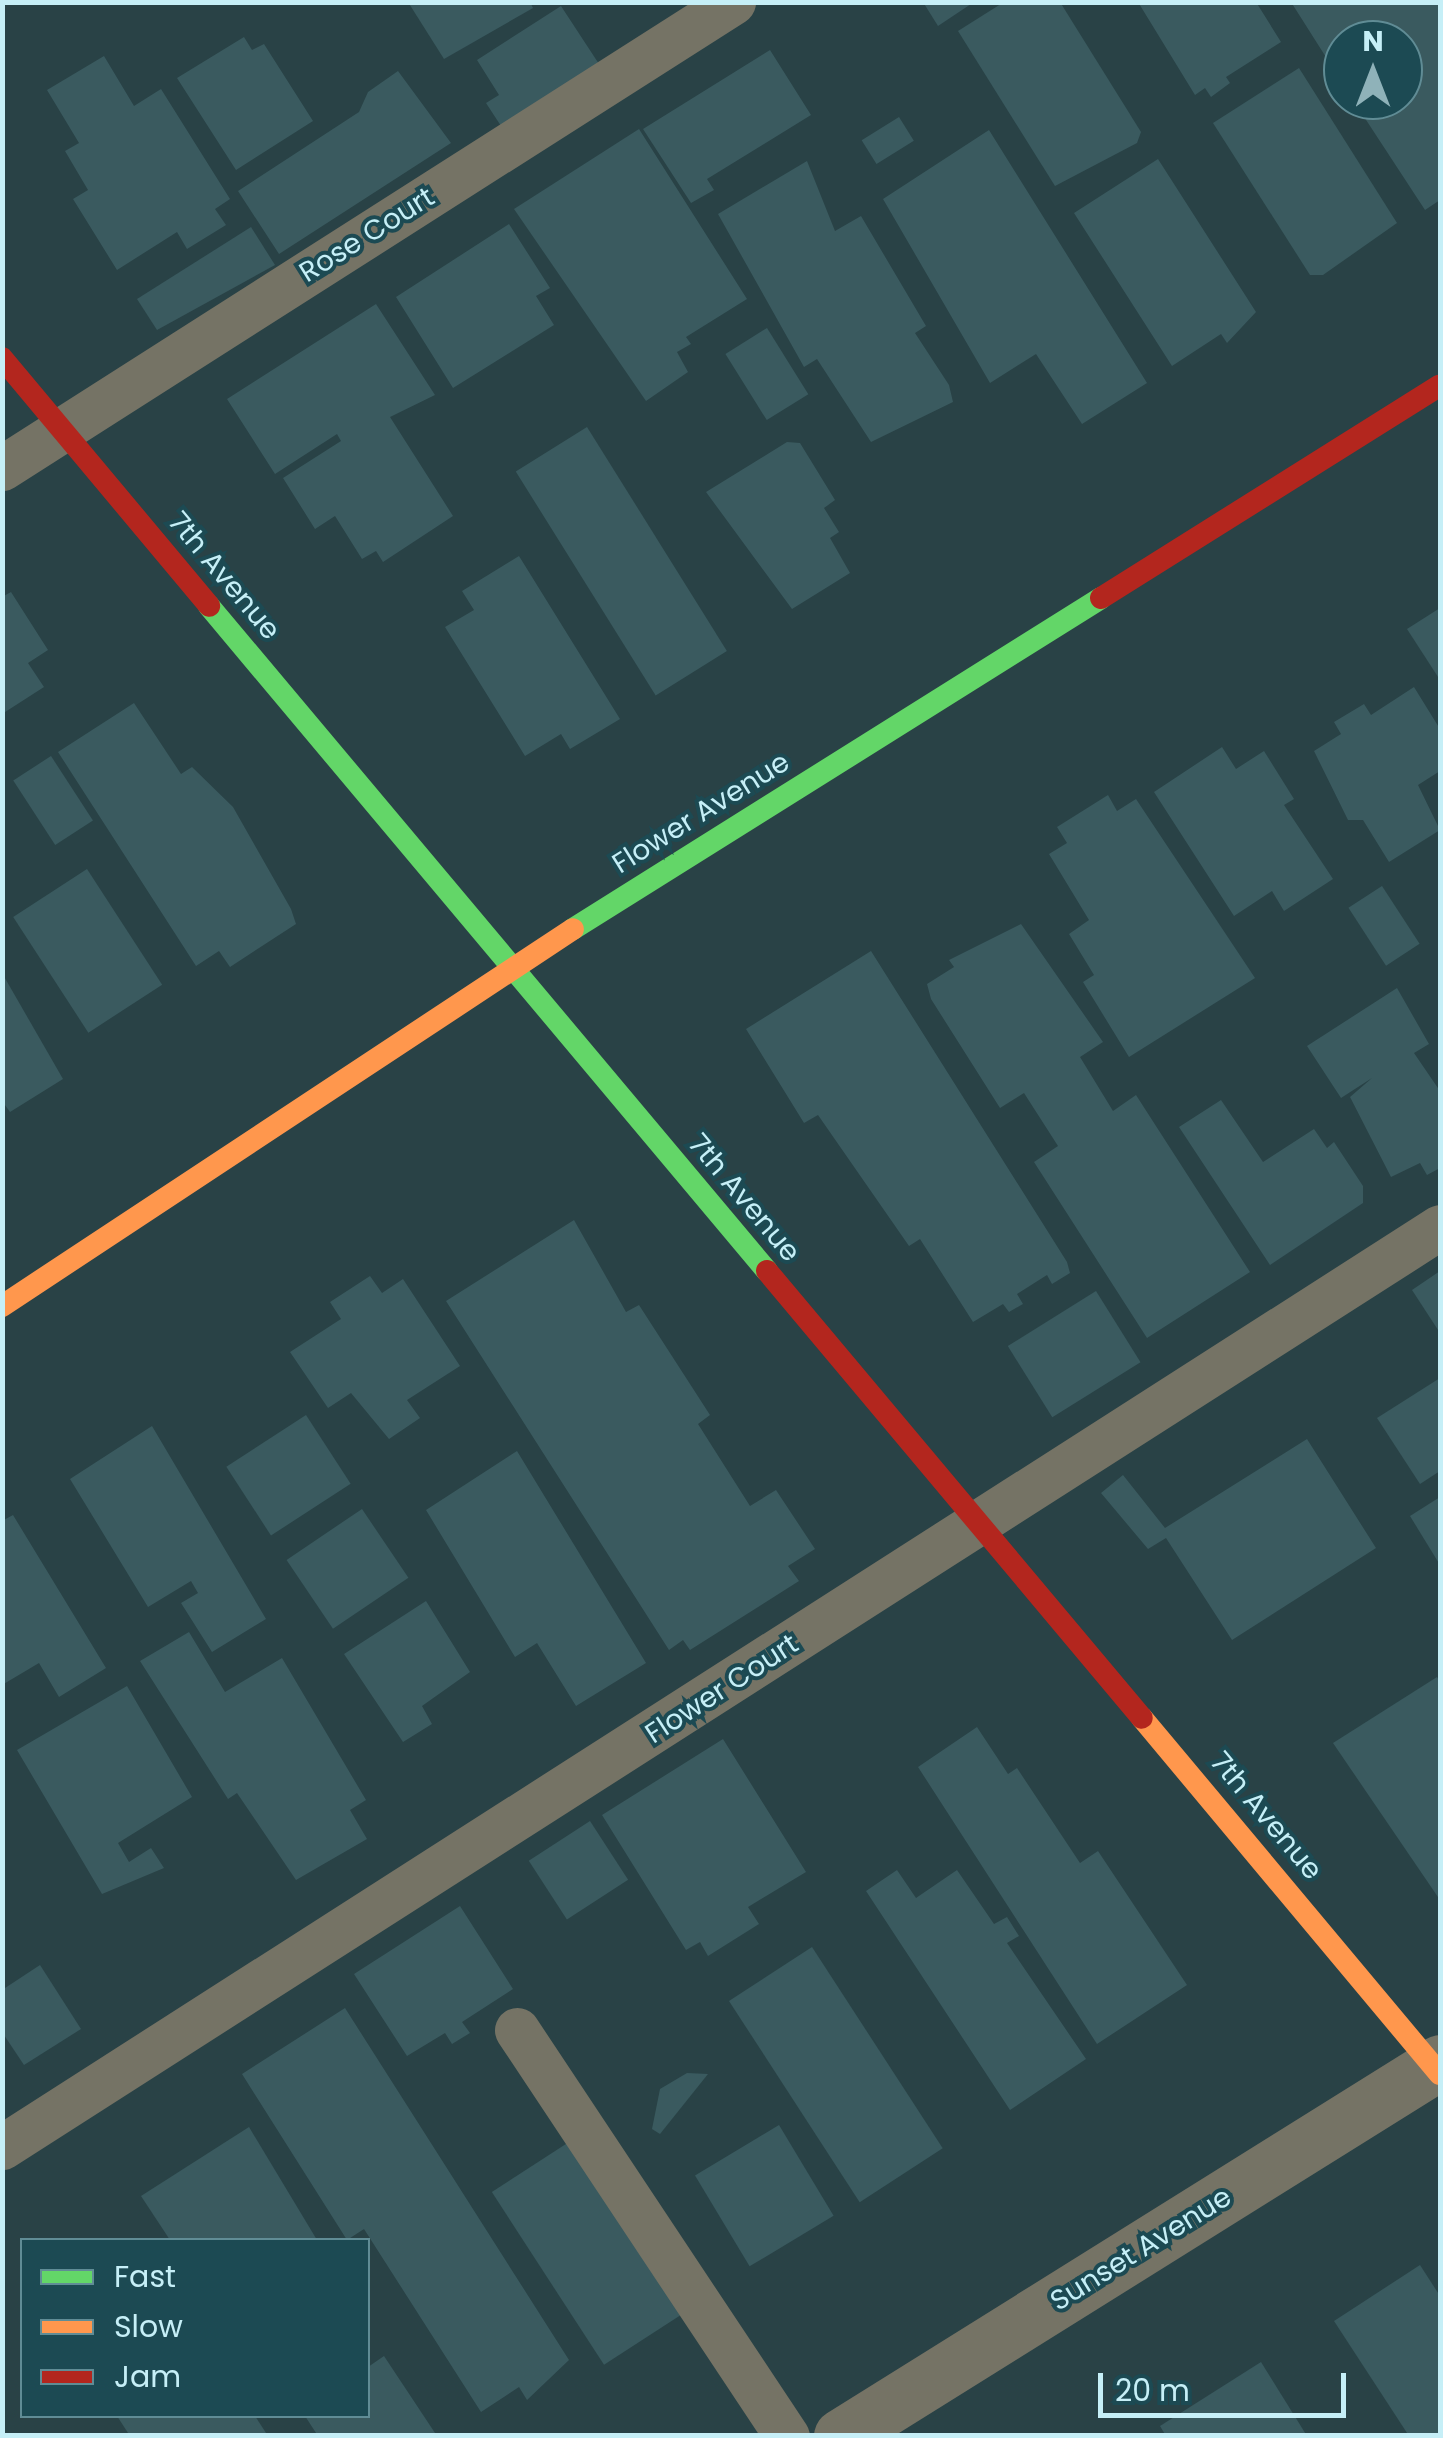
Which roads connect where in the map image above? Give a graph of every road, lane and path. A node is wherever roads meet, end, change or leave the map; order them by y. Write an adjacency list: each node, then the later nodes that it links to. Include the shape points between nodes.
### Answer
1 (733, 2): 4 (lane, Rose Court)
2 (2, 358): 4 (street, 7th Avenue)
3 (1440, 386): 6 (street, Flower Avenue)
4 (63, 430): 5 (lane, Rose Court); 6 (street, 7th Avenue)
5 (2, 468)
6 (513, 967): 8 (street, Flower Avenue); 9 (street, 7th Avenue)
7 (1440, 1227): 9 (lane, Flower Court)
8 (2, 1306)
9 (979, 1526): 11 (street, 7th Avenue); 12 (lane, Flower Court)
10 (518, 2030): 13 (lane)
11 (1438, 2067): 14 (street, Sunset Avenue)
12 (2, 2147)
13 (788, 2436)
14 (841, 2436)

